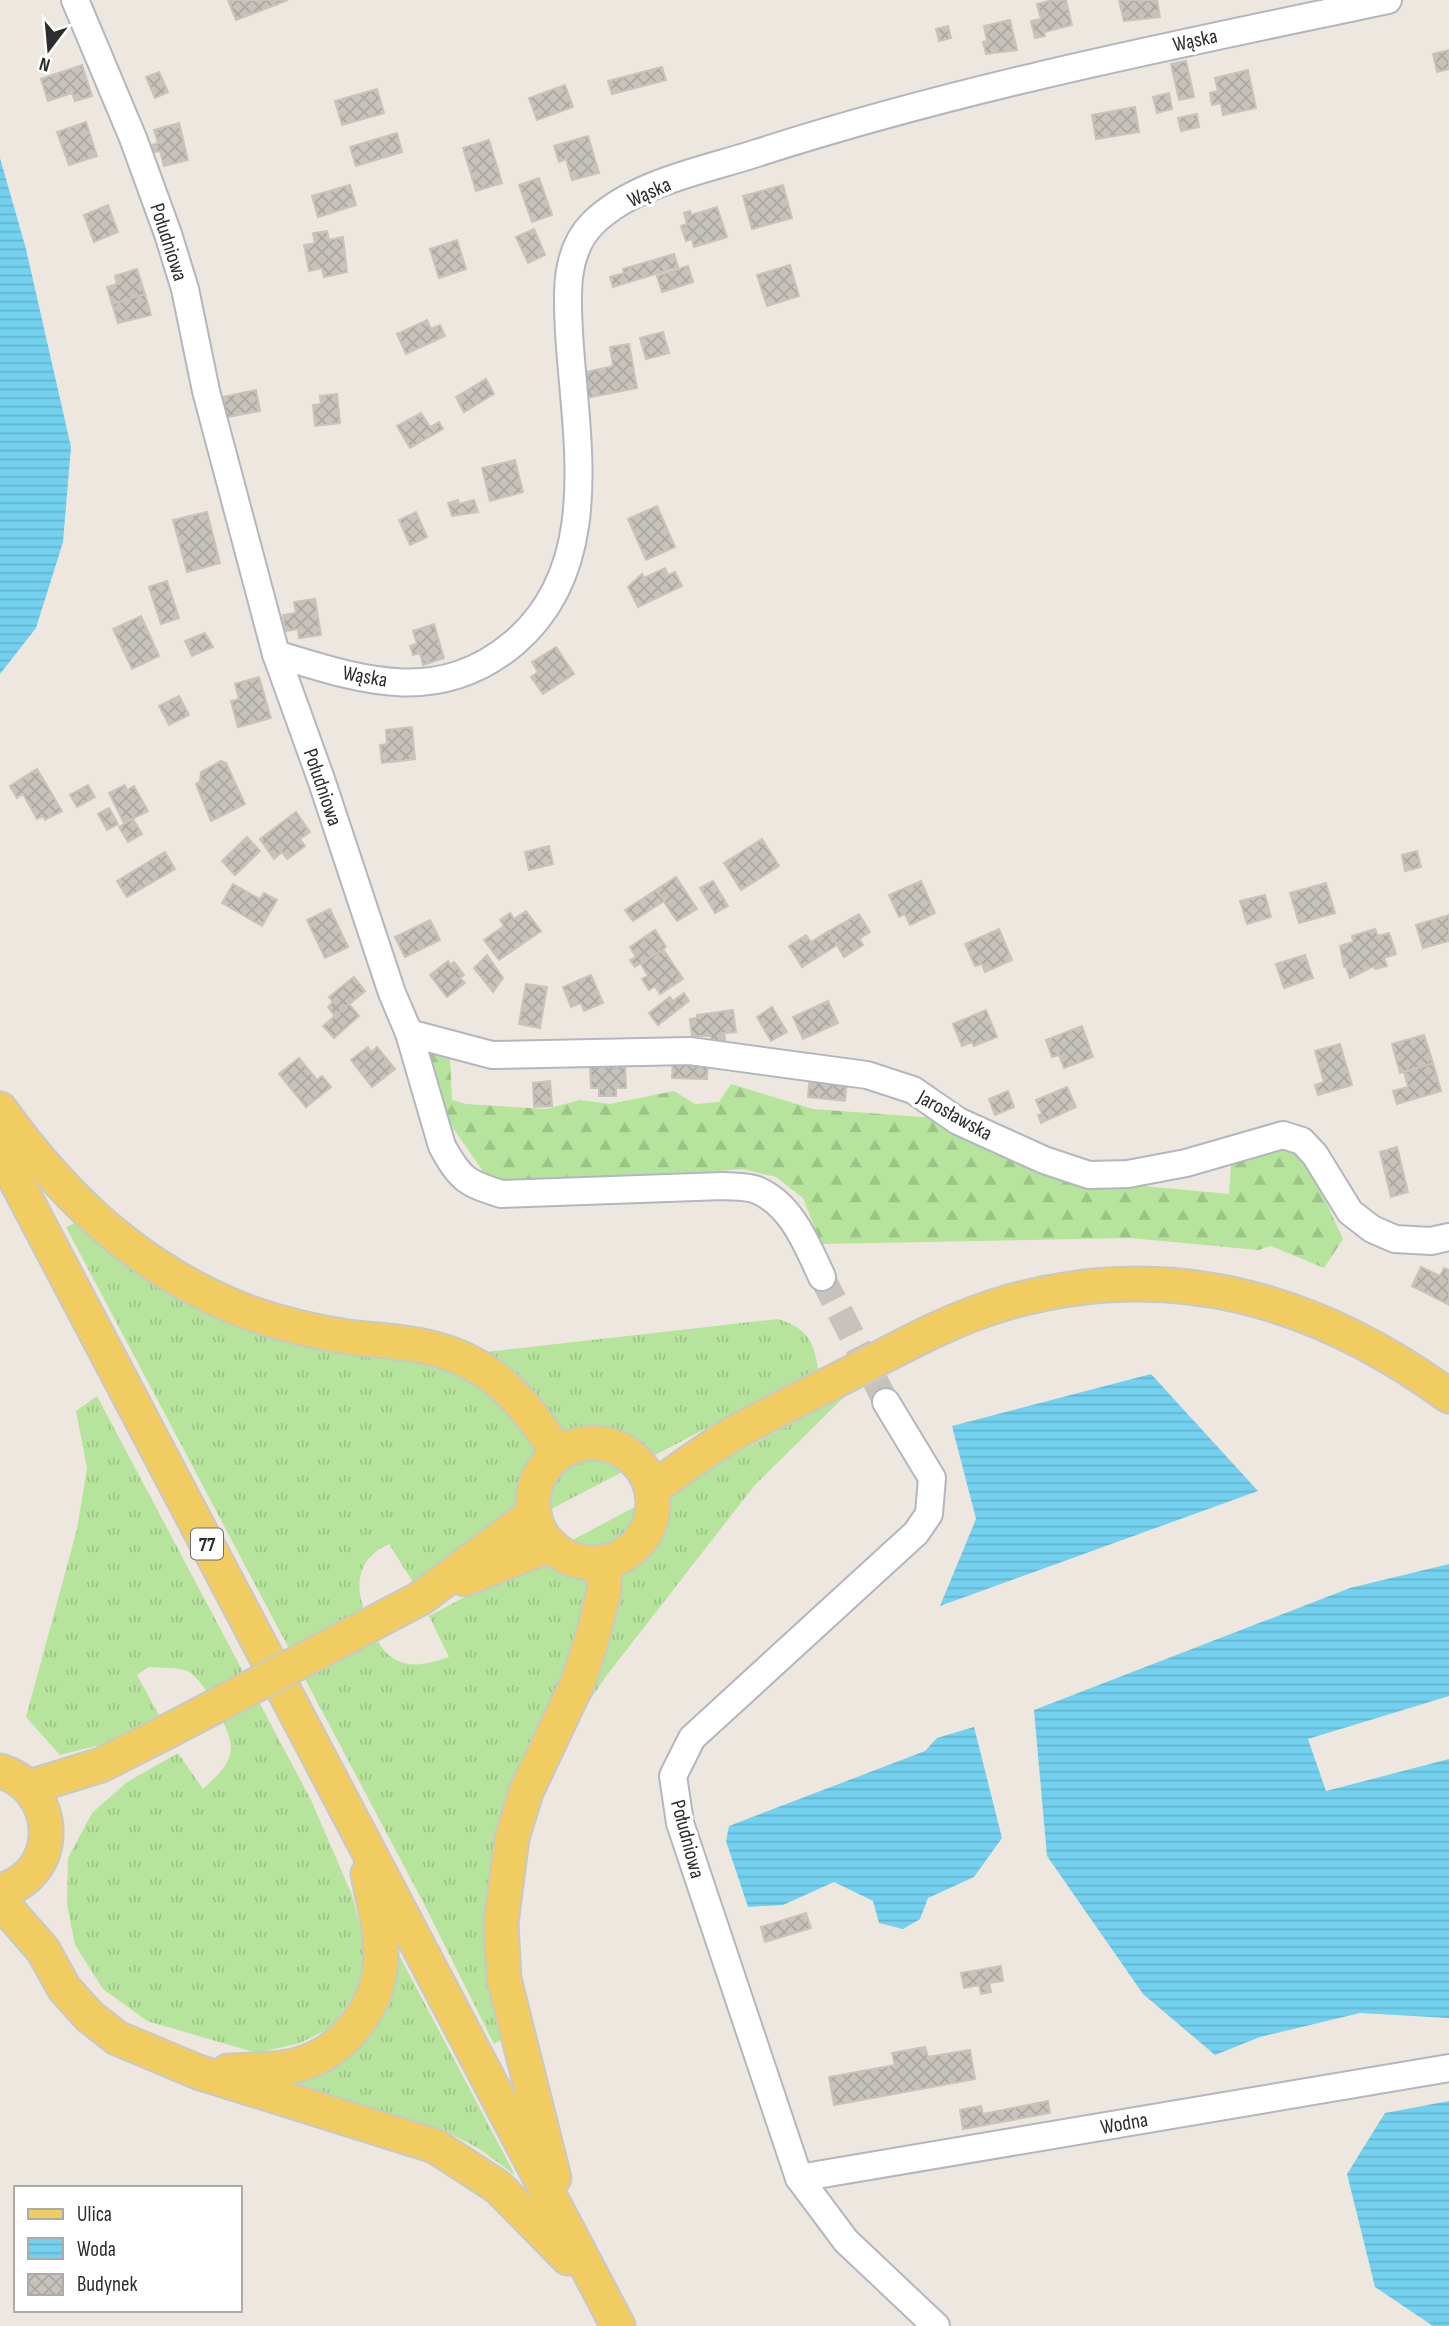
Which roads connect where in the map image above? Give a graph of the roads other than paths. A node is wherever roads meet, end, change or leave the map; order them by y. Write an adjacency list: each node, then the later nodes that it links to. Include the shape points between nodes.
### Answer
1 (75, 0): 3 (street, Południowa, via 133,138 185,289 206,391)
2 (1388, 0): 3 (street, Wąska, via 1056,71 821,133 634,195 593,223 570,264 568,312 580,509 561,583 536,625 467,674 419,684 367,680)
3 (276, 654): 4 (street, Południowa)
4 (409, 1032): 7 (street, Jarosławska, via 492,1055 690,1051 867,1075 913,1090 958,1121 1089,1175 1128,1174 1186,1163 1283,1135 1302,1141 1350,1212 1371,1229 1395,1239); 8 (street, Południowa, via 442,1146 467,1183 501,1194 723,1186 755,1189 777,1202 799,1229)
5 (0, 1109): 11 (main road, via 51,1177 153,1264 198,1291 252,1313 306,1329 439,1349 472,1363 530,1413)
6 (0, 1150): 21 (main road, 77)
7 (1449, 1237)
8 (822, 1277)
9 (1449, 1396): 12 (main road, via 1353,1335 1283,1307 1201,1288 1108,1286 1009,1302 933,1330)
10 (886, 1402): 27 (street, Południowa, via 932,1478 929,1514 916,1534 692,1738 673,1776 680,1823)
11 (558, 1453): 12 (main road, via 574,1445 609,1444 625,1451); 13 (main road, via 540,1473)
12 (646, 1476): 15 (main road, via 653,1513 644,1536 627,1553)
13 (534, 1513): 14 (main road); 16 (main road)
14 (550, 1545): 15 (main road, via 581,1562); 16 (main road)
15 (605, 1562): 28 (main road, via 604,1590 578,1682 526,1792 512,1838 501,1923 504,1979)
16 (421, 1598): 17 (main road, bridge)
17 (101, 1765): 19 (main road); 20 (main road)
18 (0, 1771): 19 (main road)
19 (30, 1787): 20 (main road)
20 (46, 1816): 22 (main road, via 44,1850 37,1866)
21 (361, 1839): 26 (main road, via 381,1955 375,1989 359,2020 333,2047 300,2064); 28 (main road, 77)
22 (13, 1884): 24 (main road)
23 (0, 1901): 24 (main road)
24 (43, 1950): 26 (main road, via 64,1988 89,2016 117,2038)
25 (1449, 2068): 27 (street, Wodna)
26 (198, 2072): 29 (main road, via 406,2135 458,2159 529,2215)
27 (799, 2178): 31 (street, Południowa, via 846,2241)
28 (566, 2228): 29 (main road, 77)
29 (602, 2297): 30 (main road, 77)
30 (618, 2326)
31 (936, 2326)

